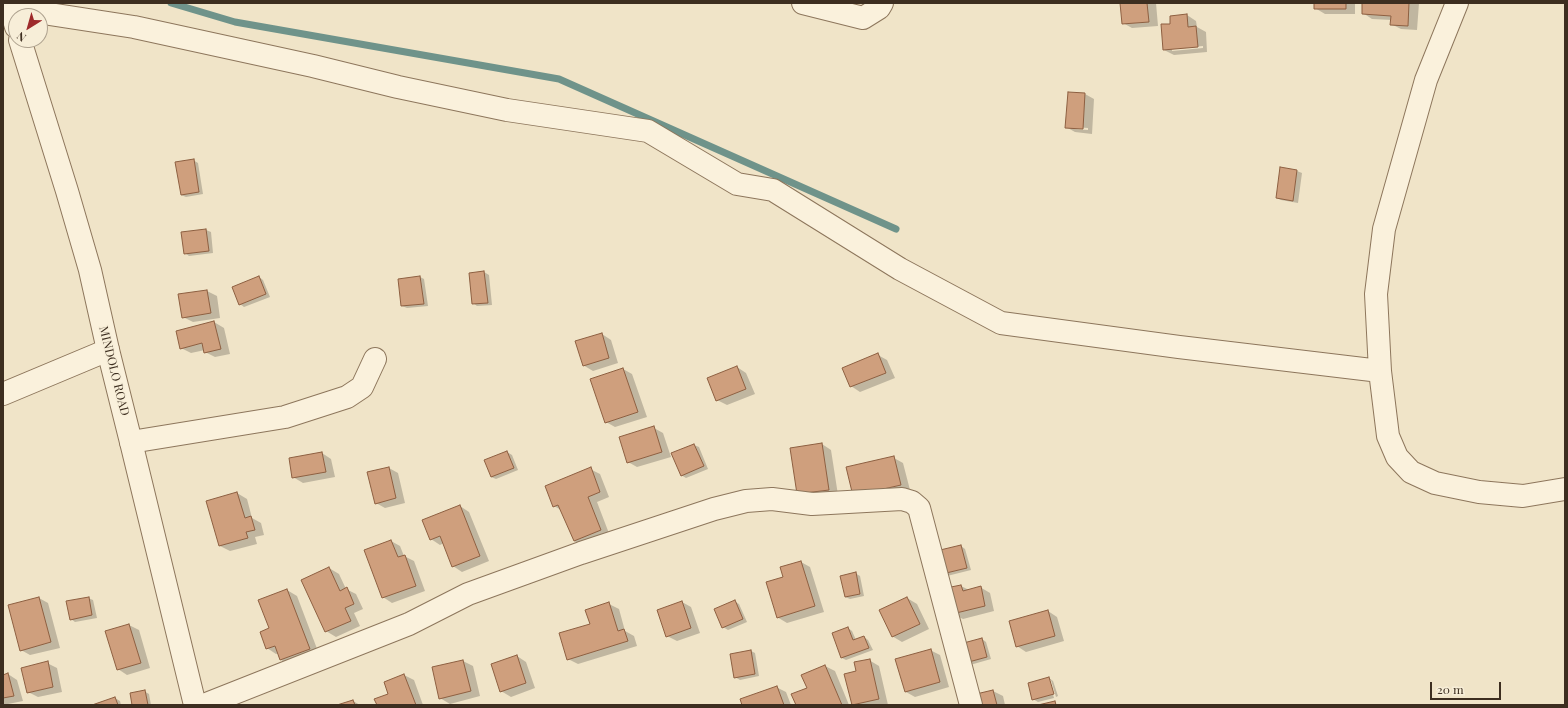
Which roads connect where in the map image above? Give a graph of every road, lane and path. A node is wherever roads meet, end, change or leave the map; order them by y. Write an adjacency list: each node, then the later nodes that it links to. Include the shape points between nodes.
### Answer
1 (803, 3): 2 (street, via 863,18 879,8)
2 (882, 3)
3 (1457, 3): 8 (street, via 1426,80 1384,229 1376,294)
4 (48, 17): 8 (street, via 134,27 507,110 648,131 736,184 773,190 900,269 1001,323)
5 (23, 48): 6 (street, MINDOLO ROAD, via 72,205)
6 (108, 350): 9 (street); 10 (street, MINDOLO ROAD)
7 (375, 359): 10 (street, via 362,387 347,397 286,417)
8 (1380, 371): 11 (street, via 1388,436 1397,456 1411,472 1435,483 1479,492 1523,496)
9 (3, 394)
10 (132, 442): 12 (street, MINDOLO ROAD)
11 (1565, 489)
12 (195, 705)
13 (204, 705): 14 (street, via 409,624 468,594 714,509 746,501 772,499 812,504 902,499 912,502 919,508)
14 (971, 705)

